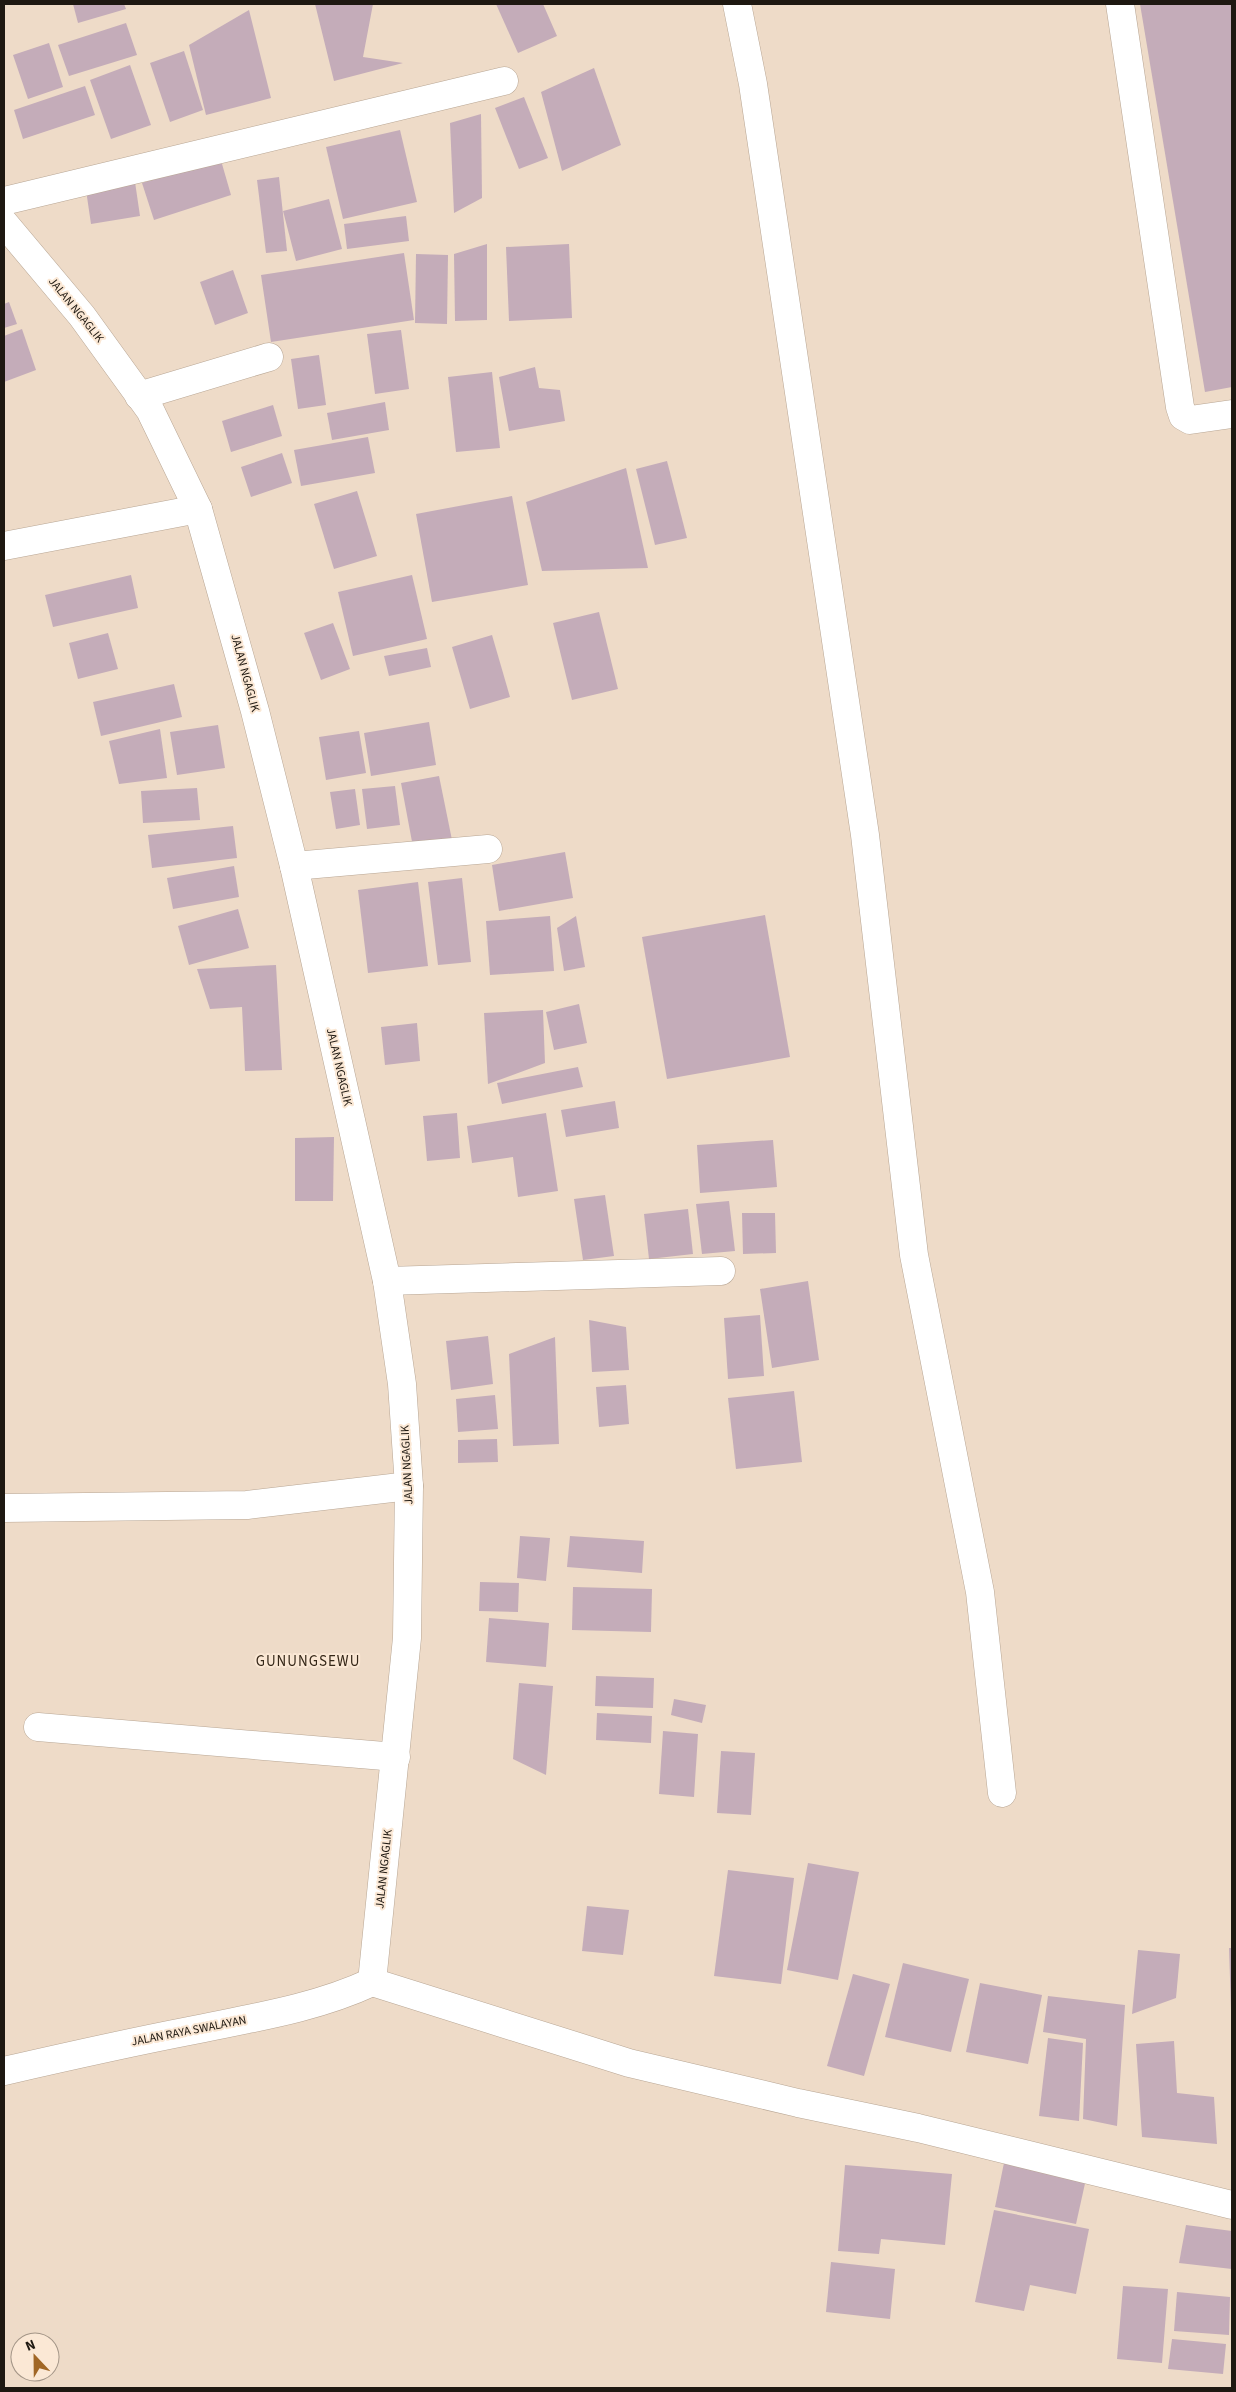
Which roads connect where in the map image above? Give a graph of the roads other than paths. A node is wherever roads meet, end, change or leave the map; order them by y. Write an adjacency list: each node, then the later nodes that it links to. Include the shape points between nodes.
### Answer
1 (737, 4): 19 (street, via 753,84 865,835 914,1255 980,1592)
2 (1120, 4): 8 (street, via 1180,407 1183,416 1190,420)
3 (504, 81): 4 (street)
4 (4, 201)
5 (4, 222): 7 (street, JALAN NGAGLIK, via 82,316)
6 (269, 357): 7 (street)
7 (140, 396): 9 (street, JALAN NGAGLIK, via 150,410)
8 (1232, 414)
9 (198, 510): 10 (street); 12 (street, JALAN NGAGLIK, via 255,711)
10 (4, 546)
11 (488, 849): 12 (street)
12 (294, 866): 14 (street, JALAN NGAGLIK)
13 (721, 1271): 14 (street)
14 (387, 1281): 15 (street, JALAN NGAGLIK, via 402,1384)
15 (410, 1486): 16 (street, via 247,1505); 18 (street, JALAN NGAGLIK, via 407,1638)
16 (4, 1508)
17 (38, 1727): 18 (street)
18 (396, 1757): 20 (street, JALAN NGAGLIK)
19 (1002, 1793)
20 (372, 1982): 21 (street, JALAN RAYA SWALAYAN, via 339,1997 281,2013); 22 (street, via 630,2063 918,2128)
21 (4, 2071)
22 (1232, 2205)

